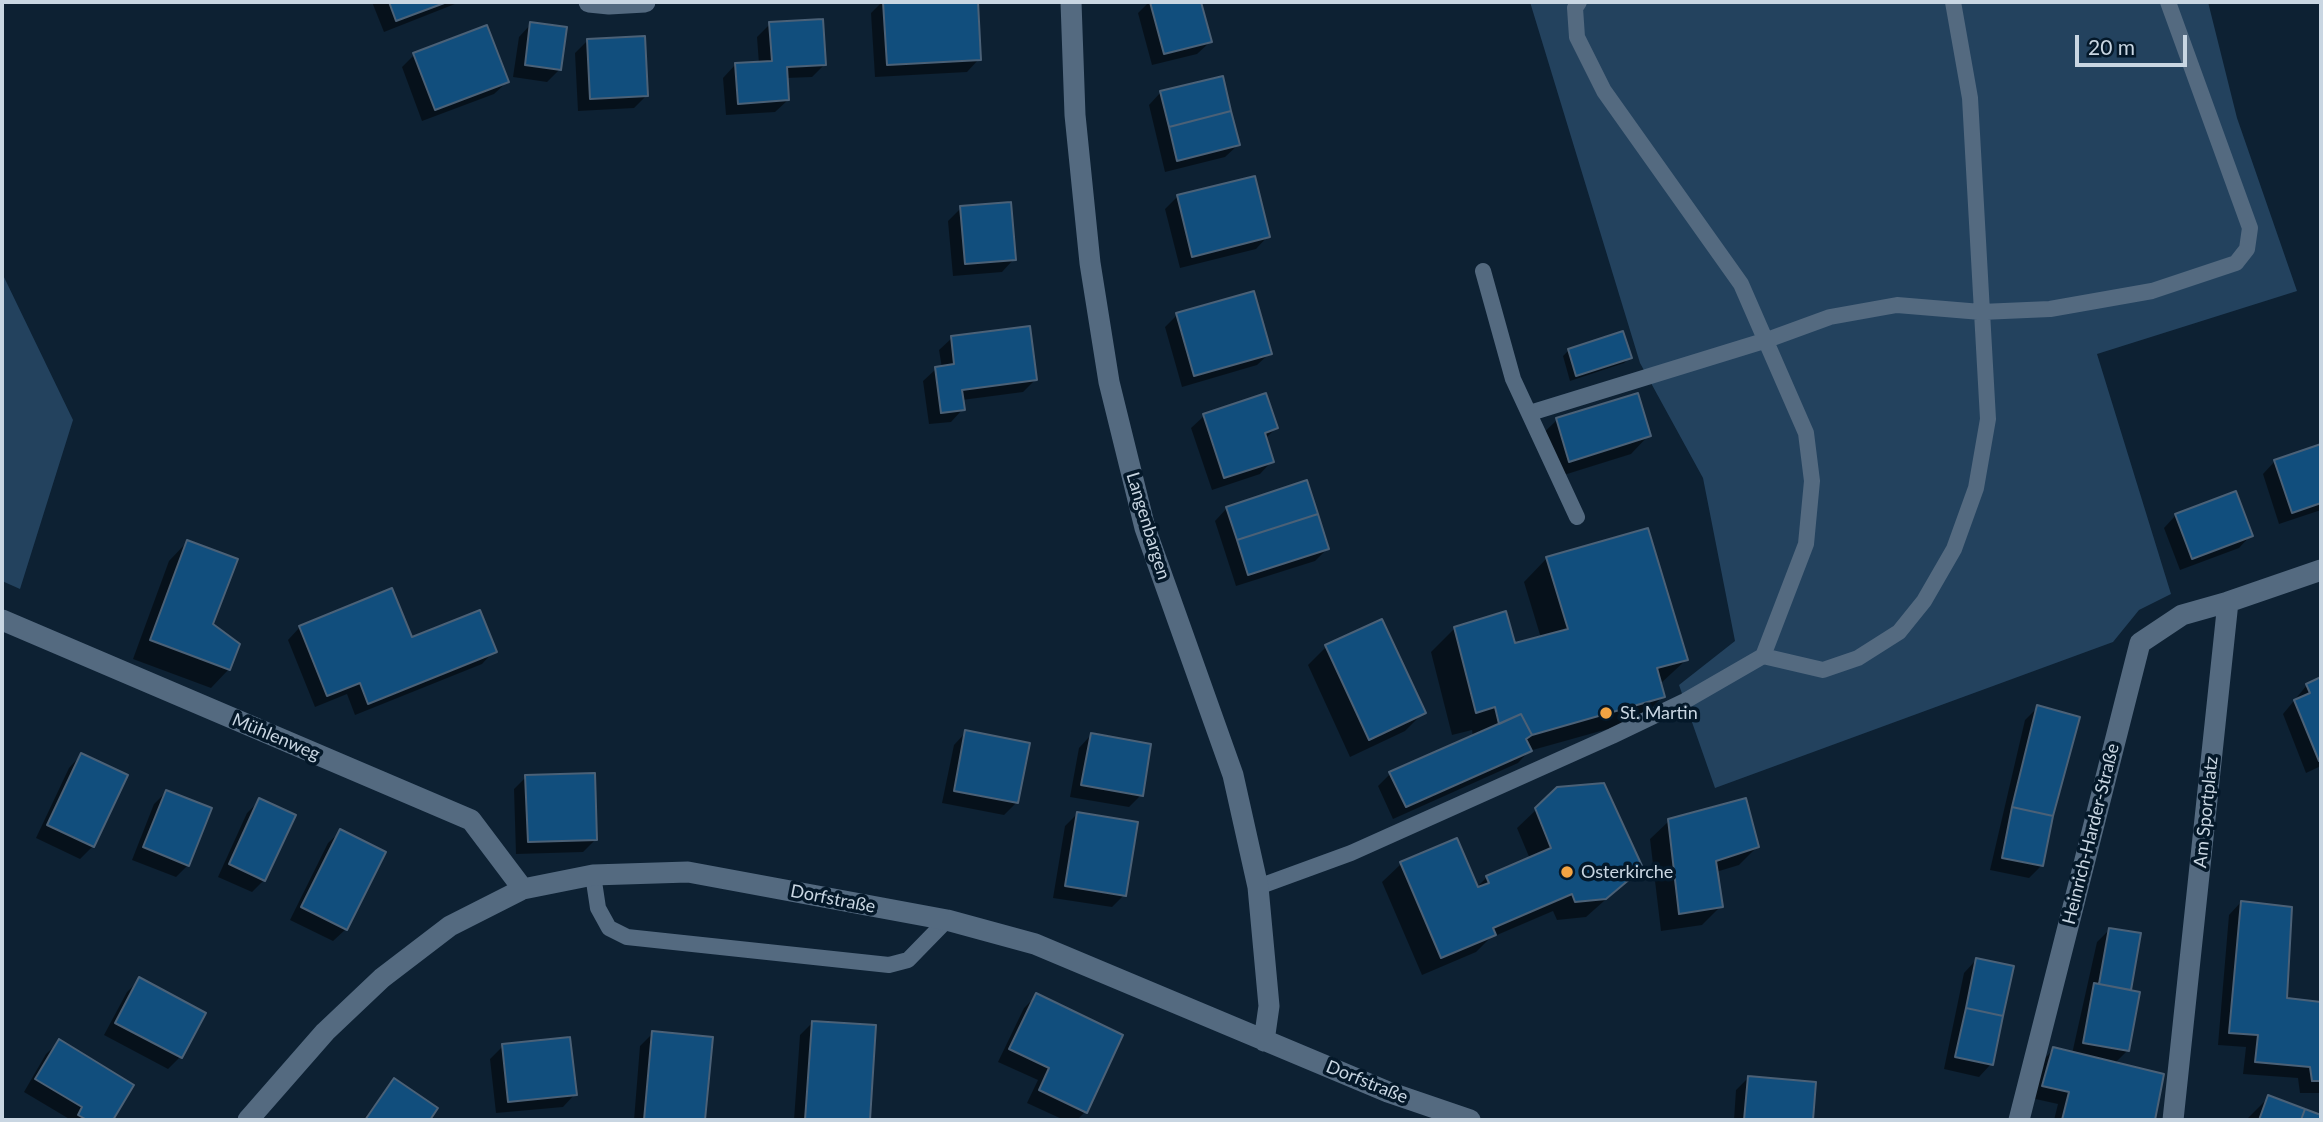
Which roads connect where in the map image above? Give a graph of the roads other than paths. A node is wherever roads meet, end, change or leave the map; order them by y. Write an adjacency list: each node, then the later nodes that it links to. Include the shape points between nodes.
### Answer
1 (589, 2): 2 (street)
2 (645, 2)
3 (1071, 2): 17 (street, Langenbargen, via 1088,249 1109,382 1145,528 1233,775)
4 (1579, 2): 9 (lane, via 1575,8 1577,37 1604,91 1741,284)
5 (1953, 2): 8 (lane, via 1970,98)
6 (2168, 2): 8 (lane, via 2250,228 2247,249 2236,263 2152,291 2050,309)
7 (1483, 271): 10 (lane, via 1513,379)
8 (1981, 312): 9 (lane, via 1897,305 1830,317); 15 (lane, via 1989,419 1976,488 1954,549 1924,601 1899,632 1858,658 1823,670)
9 (1767, 340): 10 (lane); 15 (lane, via 1806,433 1812,481 1806,544)
10 (1530, 412): 11 (lane)
11 (1577, 516)
12 (2321, 570): 13 (street)
13 (2228, 602): 23 (street, Heinrich-Harder-Straße, via 2182,615 2140,643); 24 (street, Am Sportplatz)
14 (2, 620): 18 (street, Mühlenweg, via 471,820)
15 (1763, 656): 17 (lane, via 1612,736 1351,853)
16 (593, 875): 18 (street, Dorfstraße); 19 (street, Dorfstraße, via 688,872); 19 (lane, via 598,908 609,928 627,937 889,965 908,960)
17 (1258, 887): 20 (street, Langenbargen, via 1269,1006)
18 (523, 889): 21 (street, Dorfstraße, via 450,926 382,978 325,1032)
19 (947, 920): 20 (street, Dorfstraße, via 1035,944)
20 (1264, 1041): 22 (street, Dorfstraße)
21 (248, 1120)
22 (1470, 1120)
23 (2019, 1120)
24 (2173, 1120)

